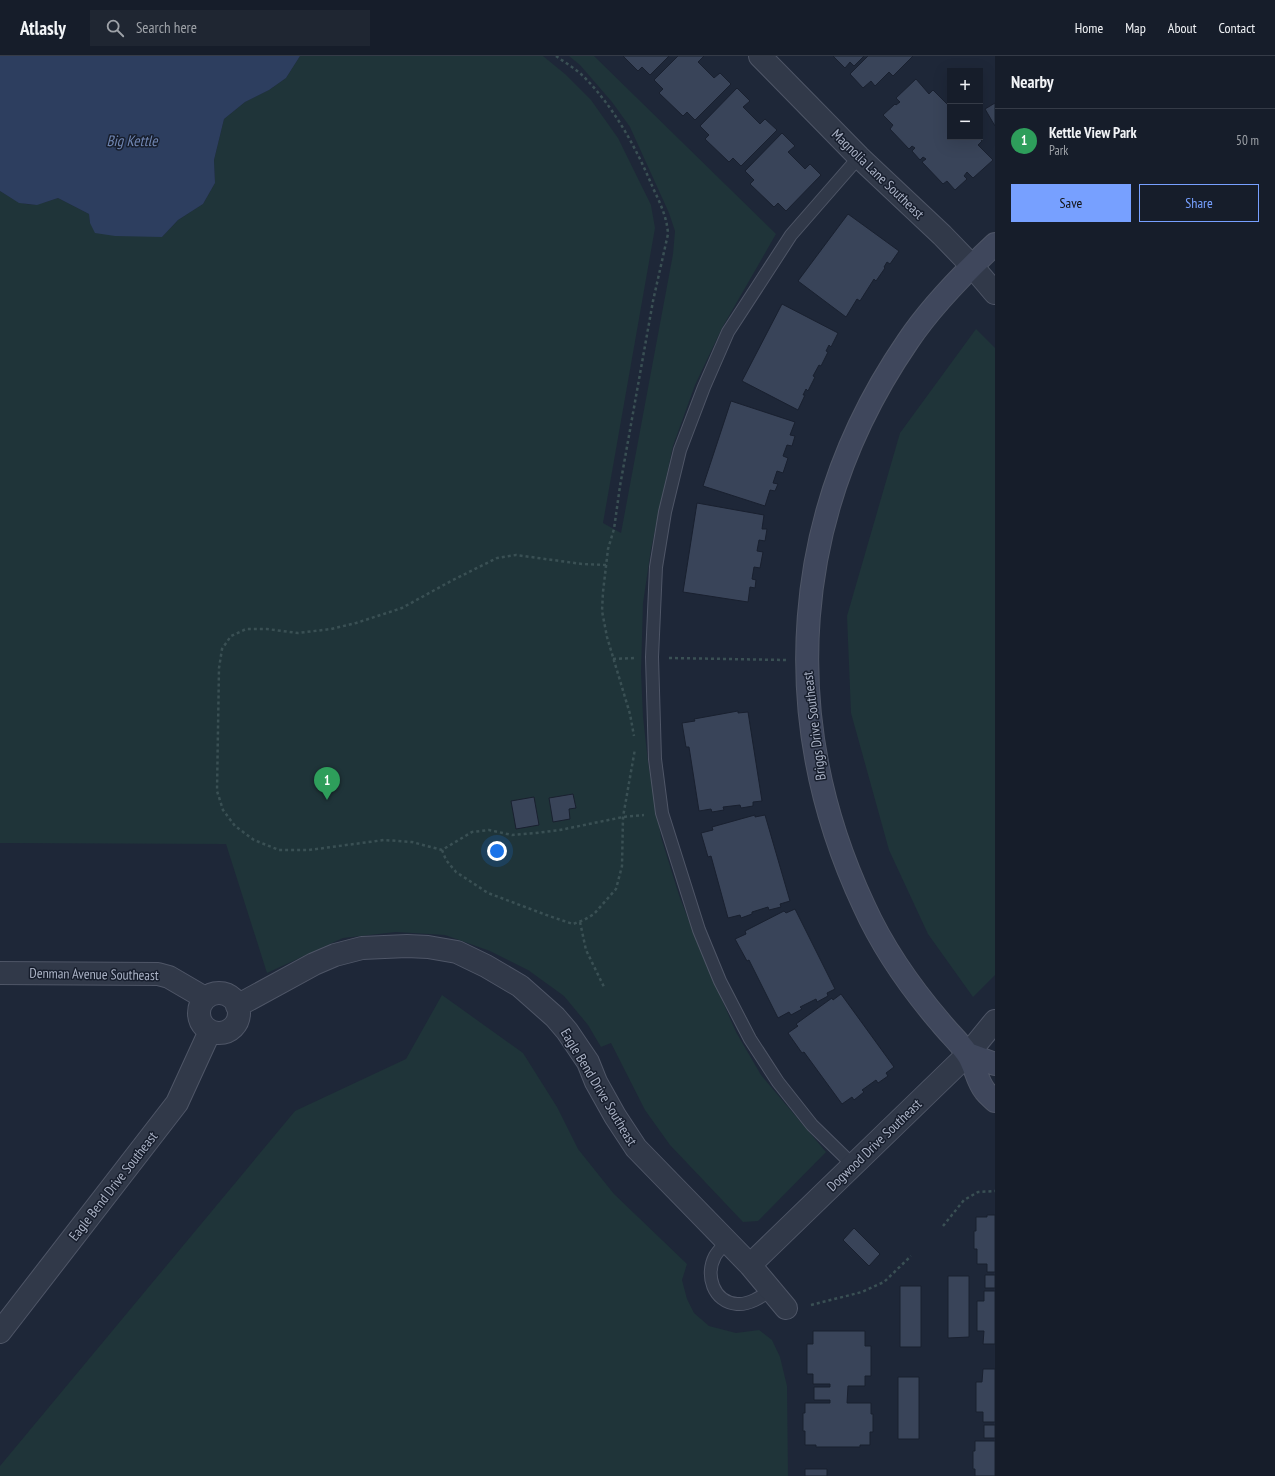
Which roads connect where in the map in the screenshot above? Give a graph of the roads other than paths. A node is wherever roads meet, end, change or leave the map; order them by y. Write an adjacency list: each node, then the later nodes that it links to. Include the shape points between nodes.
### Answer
1 (760, 56): 2 (street, Magnolia Lane Southeast)
2 (859, 157): 4 (street, Magnolia Lane Southeast); 14 (lane, via 787,241 728,332 704,387 680,450 665,512 656,567 652,657 655,759 662,813 699,930 720,981 750,1040 812,1126)
3 (995, 244): 4 (street, Briggs Drive Southeast)
4 (972, 266): 5 (street, Magnolia Lane Southeast); 11 (street, Briggs Drive Southeast, via 933,308 909,340 881,382 858,427 833,490 817,553 809,606 807,660 810,718 821,786 847,868 864,908 887,948 940,1022)
5 (995, 293)
6 (0, 973): 7 (street, Denman Avenue Southeast, via 158,974 169,977)
7 (205, 998): 8 (street, via 220,993 234,999); 10 (street, via 199,1012 200,1020)
8 (237, 1006): 10 (street, via 239,1014 232,1028 218,1033); 15 (street, Eagle Bend Drive Southeast, via 314,964 362,948 407,946 457,952 520,986 555,1017 588,1062 596,1082 636,1148)
9 (995, 1021): 11 (street, Dogwood Drive Southeast)
10 (210, 1031): 19 (street, Eagle Bend Drive Southeast, via 177,1103)
11 (968, 1054): 12 (street, Briggs Drive Southeast); 13 (street, Briggs Drive Southeast, via 984,1090); 14 (street, Dogwood Drive Southeast)
12 (995, 1064)
13 (995, 1101)
14 (853, 1165): 16 (street, Dogwood Drive Southeast)
15 (727, 1241): 16 (street, Eagle Bend Drive Southeast); 17 (lane, via 715,1256 712,1267 714,1289 720,1297 738,1304 760,1298)
16 (750, 1265): 17 (street, Eagle Bend Drive Southeast)
17 (771, 1290): 18 (street, Eagle Bend Drive Southeast)
18 (786, 1308)
19 (0, 1332)

